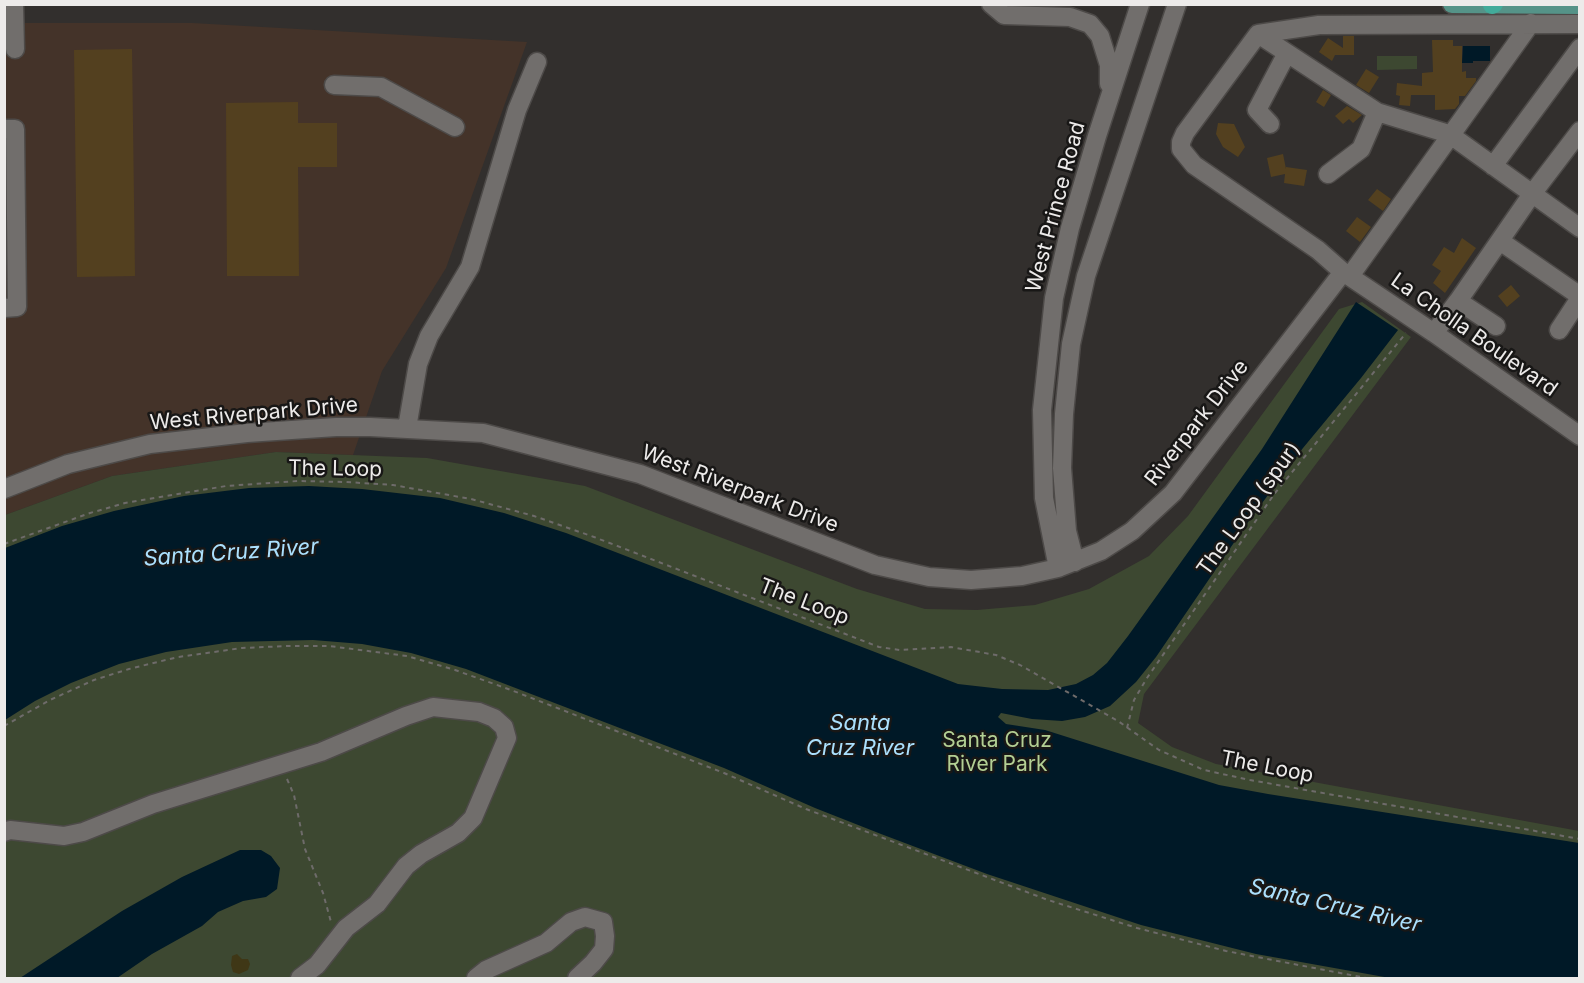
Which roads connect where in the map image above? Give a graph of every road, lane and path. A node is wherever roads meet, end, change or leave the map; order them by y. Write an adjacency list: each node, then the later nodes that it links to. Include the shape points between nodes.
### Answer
1 (14, 4): 12 (street)
2 (991, 4): 16 (street, via 1004,15 1070,16 1090,24 1100,36 1109,65)
3 (1140, 4): 16 (street, West Prince Road)
4 (1177, 4): 40 (street, via 1086,276 1071,344 1062,468)
5 (1452, 4): 6 (main road)
6 (1493, 5): 7 (main road)
7 (1580, 5)
8 (1531, 23): 9 (street); 10 (street, via 1319,25); 22 (street, Riverpark Drive)
9 (1580, 24)
10 (1258, 34): 13 (street); 28 (street, La Cholla Boulevard, via 1185,133 1181,149 1194,165)
11 (1580, 48): 23 (street)
12 (15, 49)
13 (1287, 53): 17 (street); 18 (street, via 1257,110)
14 (537, 62): 36 (street, via 517,110 470,267 429,336 418,364)
15 (334, 85): 19 (street, via 381,87)
16 (1109, 100): 40 (street, West Prince Road, via 1056,288 1043,398 1044,498)
17 (1377, 112): 22 (street); 24 (street, via 1361,148)
18 (1270, 124)
19 (455, 127)
20 (4, 129): 31 (street, via 15,129 17,307)
21 (1580, 131): 25 (street)
22 (1452, 136): 23 (street); 28 (street, Riverpark Drive)
23 (1493, 166): 25 (street)
24 (1328, 174)
25 (1532, 194): 26 (street); 27 (street)
26 (1580, 228)
27 (1500, 241): 29 (street); 30 (street)
28 (1346, 274): 32 (street, La Cholla Boulevard); 40 (street, Riverpark Drive, via 1173,493 1132,531 1101,551)
29 (1580, 297): 34 (street)
30 (1458, 301): 33 (street); 35 (street)
31 (4, 308)
32 (1415, 320): 35 (street, La Cholla Boulevard); 42 (path, The Loop (spur), via 1275,493 1147,678 1134,700)
33 (1496, 326)
34 (1559, 330)
35 (1434, 333): 37 (street, La Cholla Boulevard)
36 (407, 428): 38 (street, West Riverpark Drive, via 336,427 150,444 68,464); 40 (street, West Riverpark Drive, via 483,433 640,474 875,564 929,577 998,579)
37 (1580, 436)
38 (4, 489)
39 (4, 544): 42 (path, The Loop, via 107,508 225,486 298,481 393,485 471,499 534,516 879,647 951,647 996,655)
40 (1066, 565)
41 (4, 726): 50 (path, via 94,680 178,657 287,645 407,656 511,690 806,809 1048,900 1226,951)
42 (1127, 728): 45 (path, The Loop, via 1159,750 1204,770)
43 (281, 764): 44 (street, via 153,804 83,832 64,836); 46 (path, via 294,795 305,849 323,892); 46 (street, via 433,707 478,712 504,727 507,738 473,818 458,833 406,866 377,904)
44 (4, 832)
45 (1580, 839)
46 (335, 939): 47 (street, via 316,965)
47 (300, 978)
48 (476, 978): 49 (street, via 546,944 571,922 585,917 603,922 604,949)
49 (577, 978)
50 (1366, 978)

